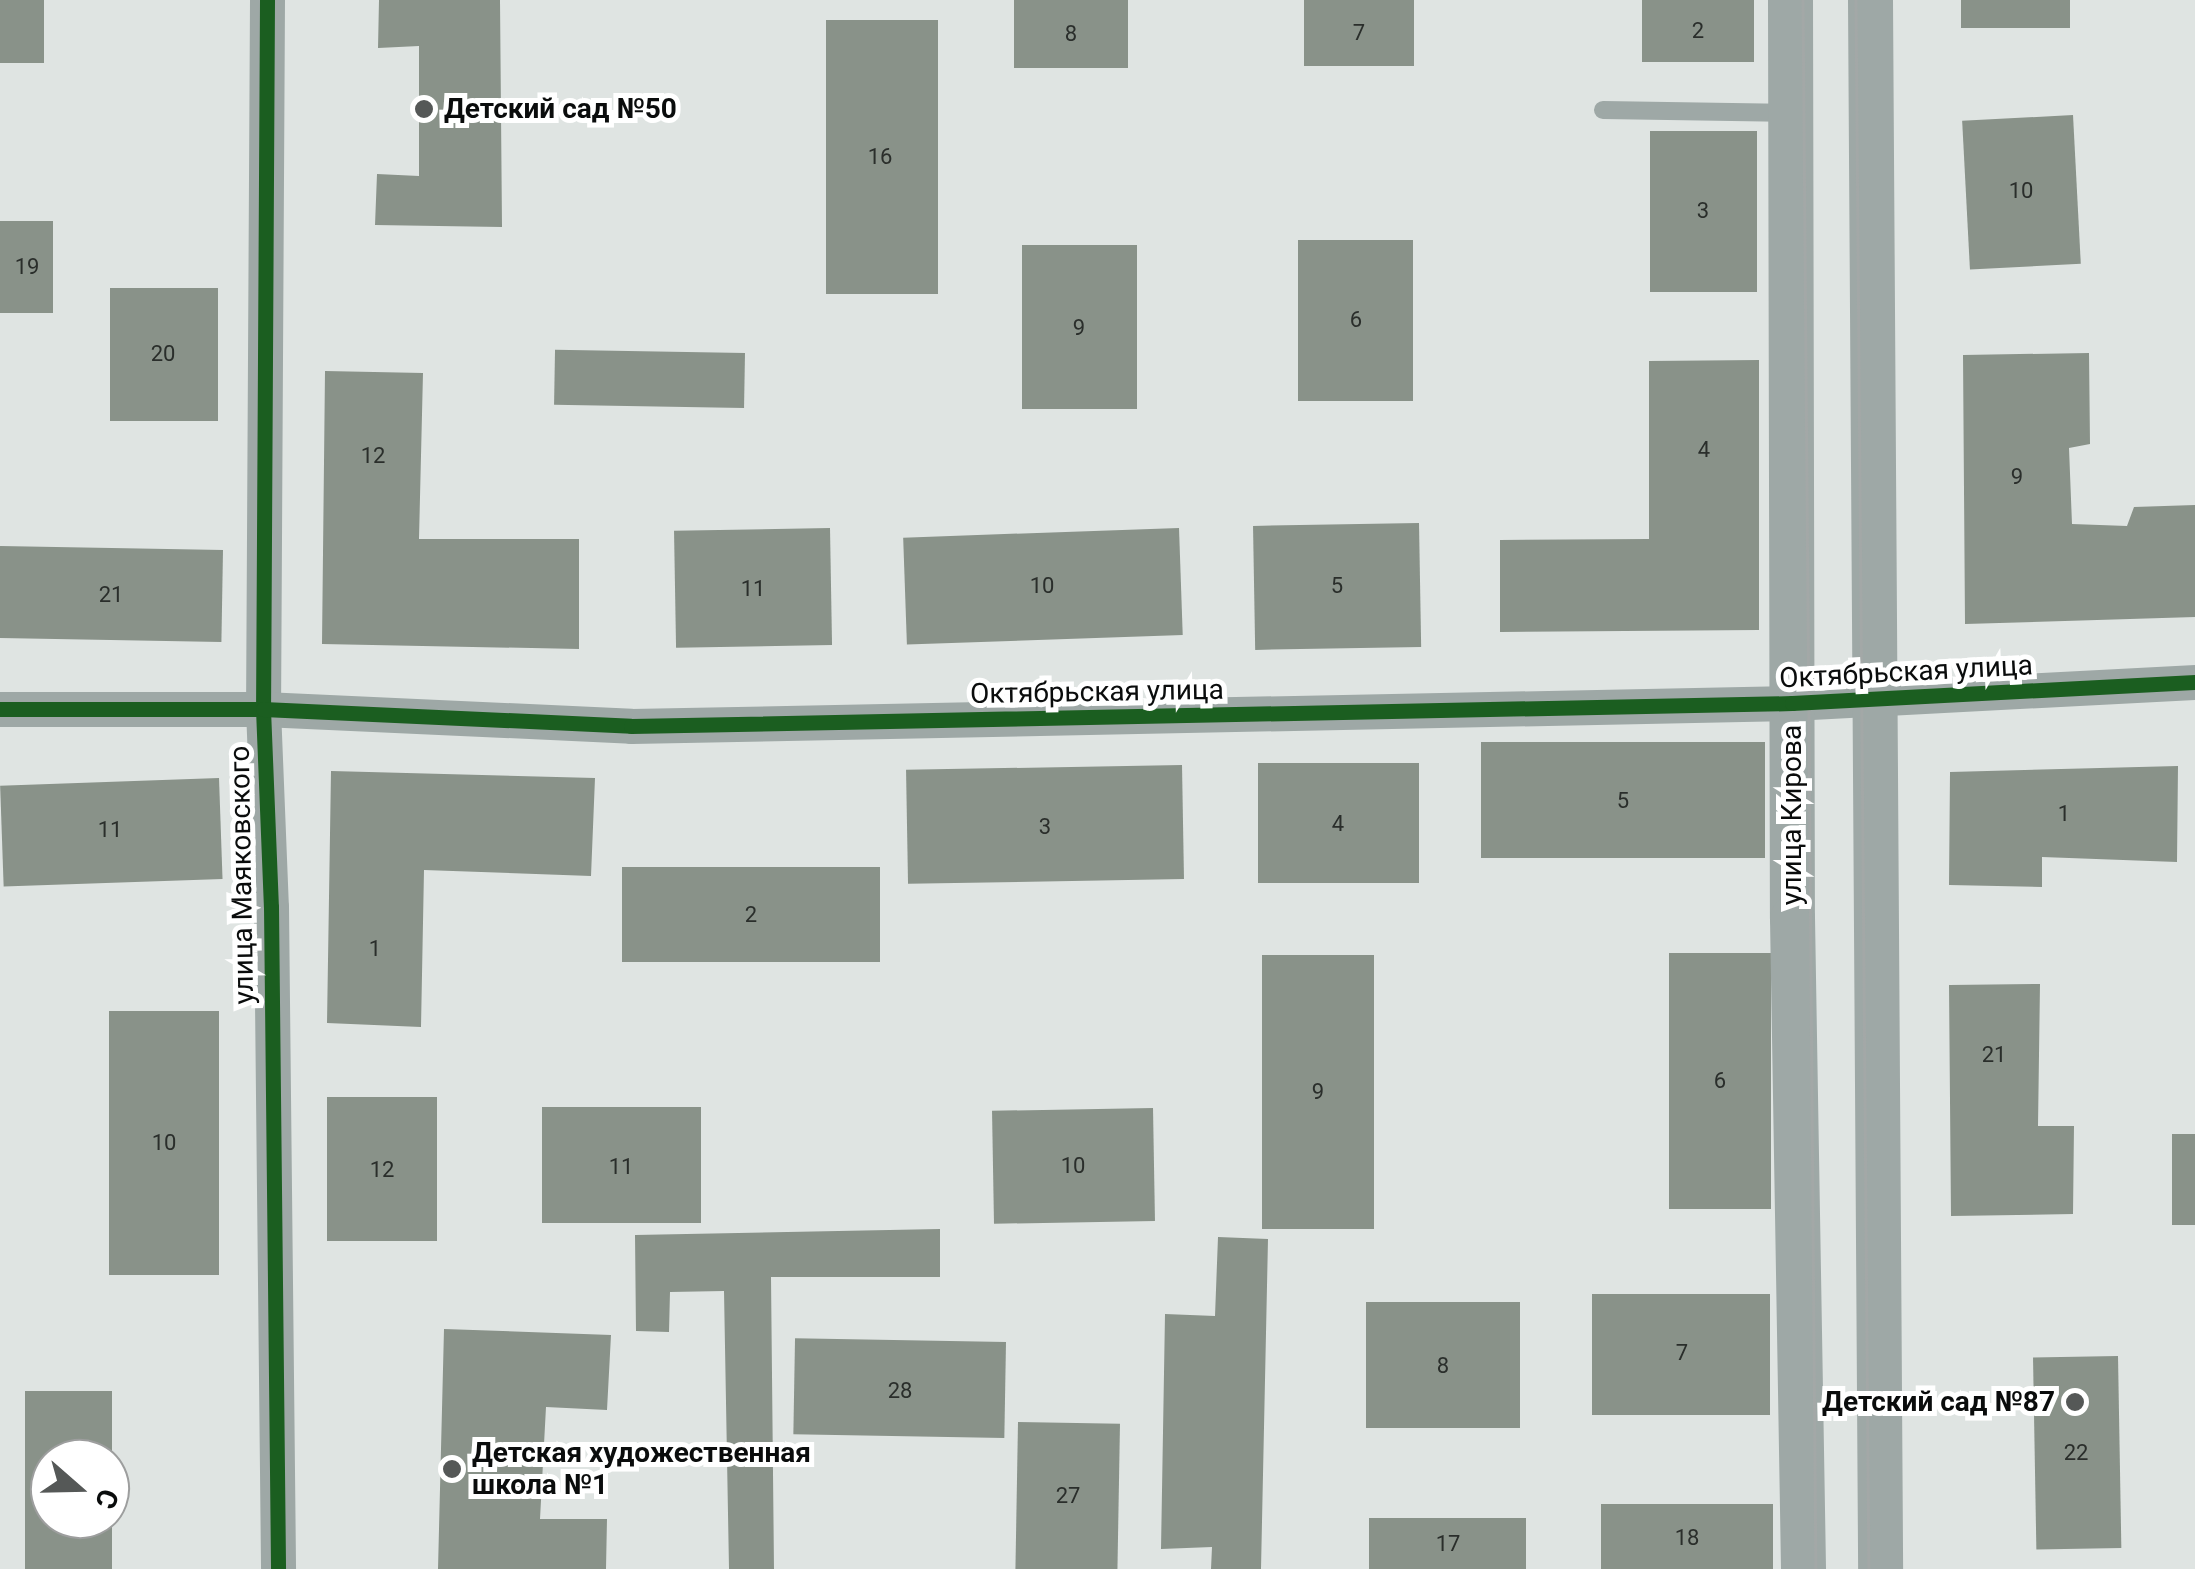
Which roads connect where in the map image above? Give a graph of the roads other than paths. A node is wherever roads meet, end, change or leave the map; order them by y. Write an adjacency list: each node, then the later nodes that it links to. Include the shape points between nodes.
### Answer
1 (267, 0): 10 (street, улица Маяковского)
2 (1790, 0): 5 (street, улица Кирова)
3 (1870, 0): 7 (street)
4 (1603, 110): 5 (lane)
5 (1790, 113): 8 (street, улица Кирова)
6 (2195, 682): 7 (street, Октябрьская улица)
7 (1877, 698): 8 (street, Октябрьская улица); 13 (street)
8 (1792, 703): 10 (street, Октябрьская улица, via 631,726); 12 (street, улица Кирова)
9 (0, 708): 10 (street, Октябрьская улица)
10 (262, 709): 11 (street, улица Маяковского, via 271,907)
11 (278, 1569)
12 (1803, 1569)
13 (1880, 1569)

